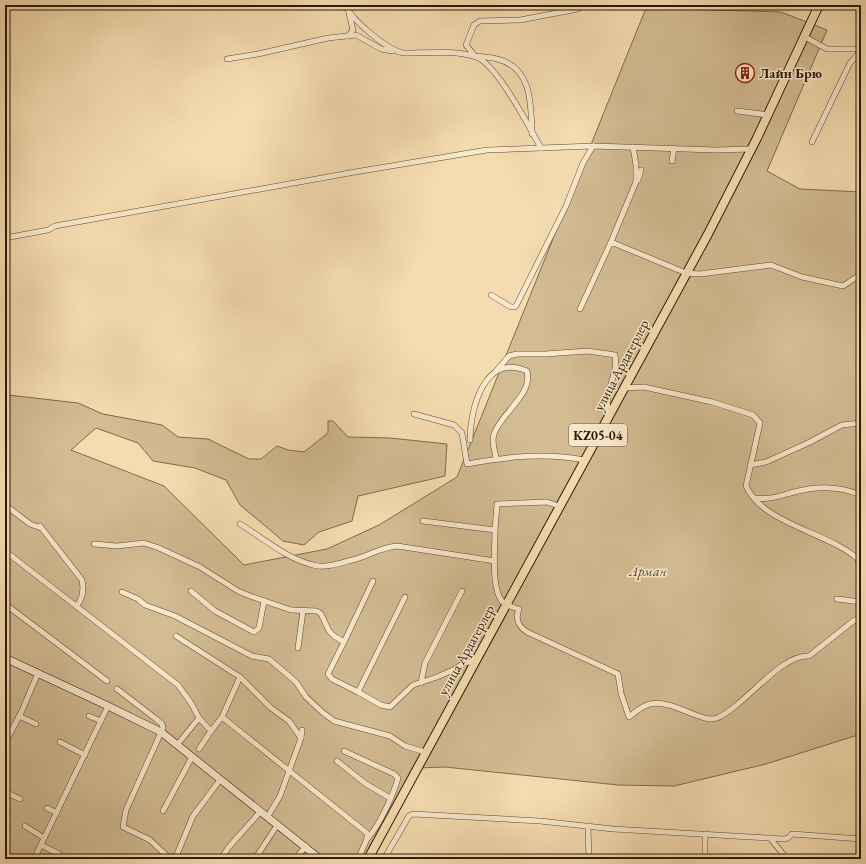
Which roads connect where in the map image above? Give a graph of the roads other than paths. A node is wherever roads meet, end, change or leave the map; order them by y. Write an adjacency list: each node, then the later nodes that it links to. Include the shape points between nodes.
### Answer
1 (345, 5): 4 (street)
2 (819, 5): 6 (main road, улица Ардагерлер / KZ05-04)
3 (578, 8): 9 (street, via 520,20 486,20 476,23 466,44)
4 (349, 12): 5 (street, via 353,30); 8 (street, via 382,43)
5 (348, 36): 8 (street, via 356,35 382,49); 10 (street)
6 (805, 37): 7 (street, via 827,49); 12 (main road, улица Ардагерлер / KZ05-04)
7 (861, 50): 14 (street, via 850,63)
8 (397, 52): 9 (street)
9 (475, 56): 13 (street, via 490,66); 13 (street, via 503,61 518,69 524,77 530,102)
10 (227, 59)
11 (737, 110): 12 (street)
12 (768, 115): 19 (main road, улица Ардагерлер / KZ05-04)
13 (532, 135): 17 (street)
14 (812, 142)
15 (593, 146): 16 (street); 17 (street); 27 (street, via 515,307)
16 (633, 147): 18 (street); 22 (street)
17 (541, 148): 23 (street, via 488,150 432,158 55,226 48,230)
18 (674, 148): 19 (street); 20 (street)
19 (752, 148): 25 (main road, улица Ардагерлер / KZ05-04)
20 (672, 161)
21 (641, 170): 22 (street)
22 (636, 182): 24 (street)
23 (5, 238)
24 (611, 242): 25 (street); 28 (street)
25 (686, 273): 26 (street, via 700,274 771,265 843,286); 30 (main road, улица Ардагерлер / KZ05-04)
26 (861, 274)
27 (491, 295)
28 (580, 309)
29 (496, 371): 32 (street, via 509,356 517,354 588,351 616,355 608,394); 34 (street, via 477,398 470,427); 35 (street, via 518,367 526,371 528,377 521,396 497,427 493,440)
30 (624, 388): 32 (main road, улица Ардагерлер / KZ05-04); 37 (street, via 657,389 753,415 760,423)
31 (414, 414): 35 (street, via 454,425 462,433 467,464)
32 (609, 415): 36 (main road, улица Ардагерлер / KZ05-04)
33 (861, 423): 37 (street, via 842,425 808,444 766,462)
34 (470, 440)
35 (496, 458): 36 (street, via 548,456)
36 (584, 460): 41 (main road, улица Ардагерлер / KZ05-04)
37 (750, 465): 39 (street, via 746,486)
38 (861, 495): 39 (street, via 847,489 831,488 795,491 774,498)
39 (753, 498): 48 (street, via 783,519 848,551)
40 (5, 505): 59 (street, via 30,524 41,527 82,580 84,587)
41 (559, 506): 44 (street, via 547,502 497,504); 58 (main road, улица Ардагерлер / KZ05-04)
42 (422, 522): 44 (street)
43 (240, 524): 47 (street, via 290,555 313,565 330,565 358,558 382,548 397,546)
44 (495, 530): 47 (street)
45 (94, 544): 55 (street, via 147,544 221,578 238,591)
46 (5, 551): 59 (street)
47 (495, 561): 58 (street, via 497,592 501,601)
48 (861, 562)
49 (373, 581): 63 (street)
50 (191, 591): 55 (street, via 215,611 254,632 259,628)
51 (462, 591): 70 (street, via 425,663)
52 (122, 592): 89 (street, via 252,656 269,659 334,721 390,736 405,746)
53 (405, 598): 72 (street)
54 (837, 599): 56 (street)
55 (264, 601): 60 (street, via 291,610)
56 (861, 602)
57 (5, 604): 69 (street)
58 (506, 604): 61 (street, via 519,609 518,623 527,632 618,674 629,717 649,704 659,703 684,709 710,720 731,711 764,680 786,665 809,656); 66 (main road, улица Ардагерлер / KZ05-04)
59 (76, 606): 76 (street, via 178,685)
60 (303, 611): 63 (street, via 317,611 321,614 329,631); 64 (street)
61 (861, 617)
62 (176, 636): 68 (street)
63 (344, 642): 72 (street, via 328,674 332,679)
64 (298, 648)
65 (5, 658): 67 (street)
66 (475, 661): 70 (street, via 464,663); 89 (main road, улица Ардагерлер / KZ05-04)
67 (38, 673): 73 (street); 74 (street)
68 (240, 677): 77 (street); 83 (street, via 267,704 289,721)
69 (107, 681)
70 (420, 683): 72 (street, via 408,689 390,707 381,705)
71 (117, 689): 82 (street, via 162,724)
72 (358, 692)
73 (108, 706): 78 (street); 82 (street)
74 (19, 716): 79 (street); 85 (street)
75 (89, 716): 78 (street)
76 (199, 718): 81 (street); 86 (street)
77 (222, 718): 81 (street); 93 (street)
78 (101, 721): 90 (street)
79 (36, 724)
80 (302, 730): 83 (street)
81 (211, 731): 87 (street)
82 (161, 732): 86 (street); 115 (street, via 122,824 123,827 150,840)
83 (301, 738): 93 (street)
84 (60, 742): 90 (street)
85 (5, 743)
86 (177, 745): 91 (street)
87 (199, 749)
88 (344, 750): 96 (street, via 398,778)
89 (425, 752): 122 (main road, улица Ардагерлер / KZ05-04)
90 (85, 755): 101 (street)
91 (192, 757): 94 (street); 99 (street)
92 (337, 761): 96 (street, via 366,784)
93 (288, 772): 102 (street, via 280,796); 109 (street, via 353,821 367,833)
94 (220, 780): 100 (street); 116 (street, via 193,816)
95 (5, 792): 97 (street)
96 (390, 798): 109 (street)
97 (20, 799)
98 (47, 808): 101 (street)
99 (163, 811)
100 (261, 811): 102 (street); 117 (street)
101 (57, 813): 107 (street)
102 (268, 816): 103 (street)
103 (278, 824): 112 (street); 118 (street)
104 (24, 826): 107 (street)
105 (588, 826): 106 (street); 123 (street, via 410,814); 124 (street)
106 (705, 834): 108 (street); 125 (street)
107 (44, 838): 111 (street)
108 (770, 838): 110 (street, via 784,839 792,834); 126 (street)
109 (367, 839): 121 (street)
110 (861, 839)
111 (41, 844): 113 (street); 114 (street)
112 (306, 846): 119 (street); 120 (street)
113 (59, 854)
114 (34, 859)
115 (170, 859)
116 (175, 859)
117 (221, 859)
118 (254, 859)
119 (295, 859)
120 (320, 859)
121 (358, 859)
122 (368, 859)
123 (384, 859)
124 (589, 859)
125 (705, 859)
126 (786, 859)

